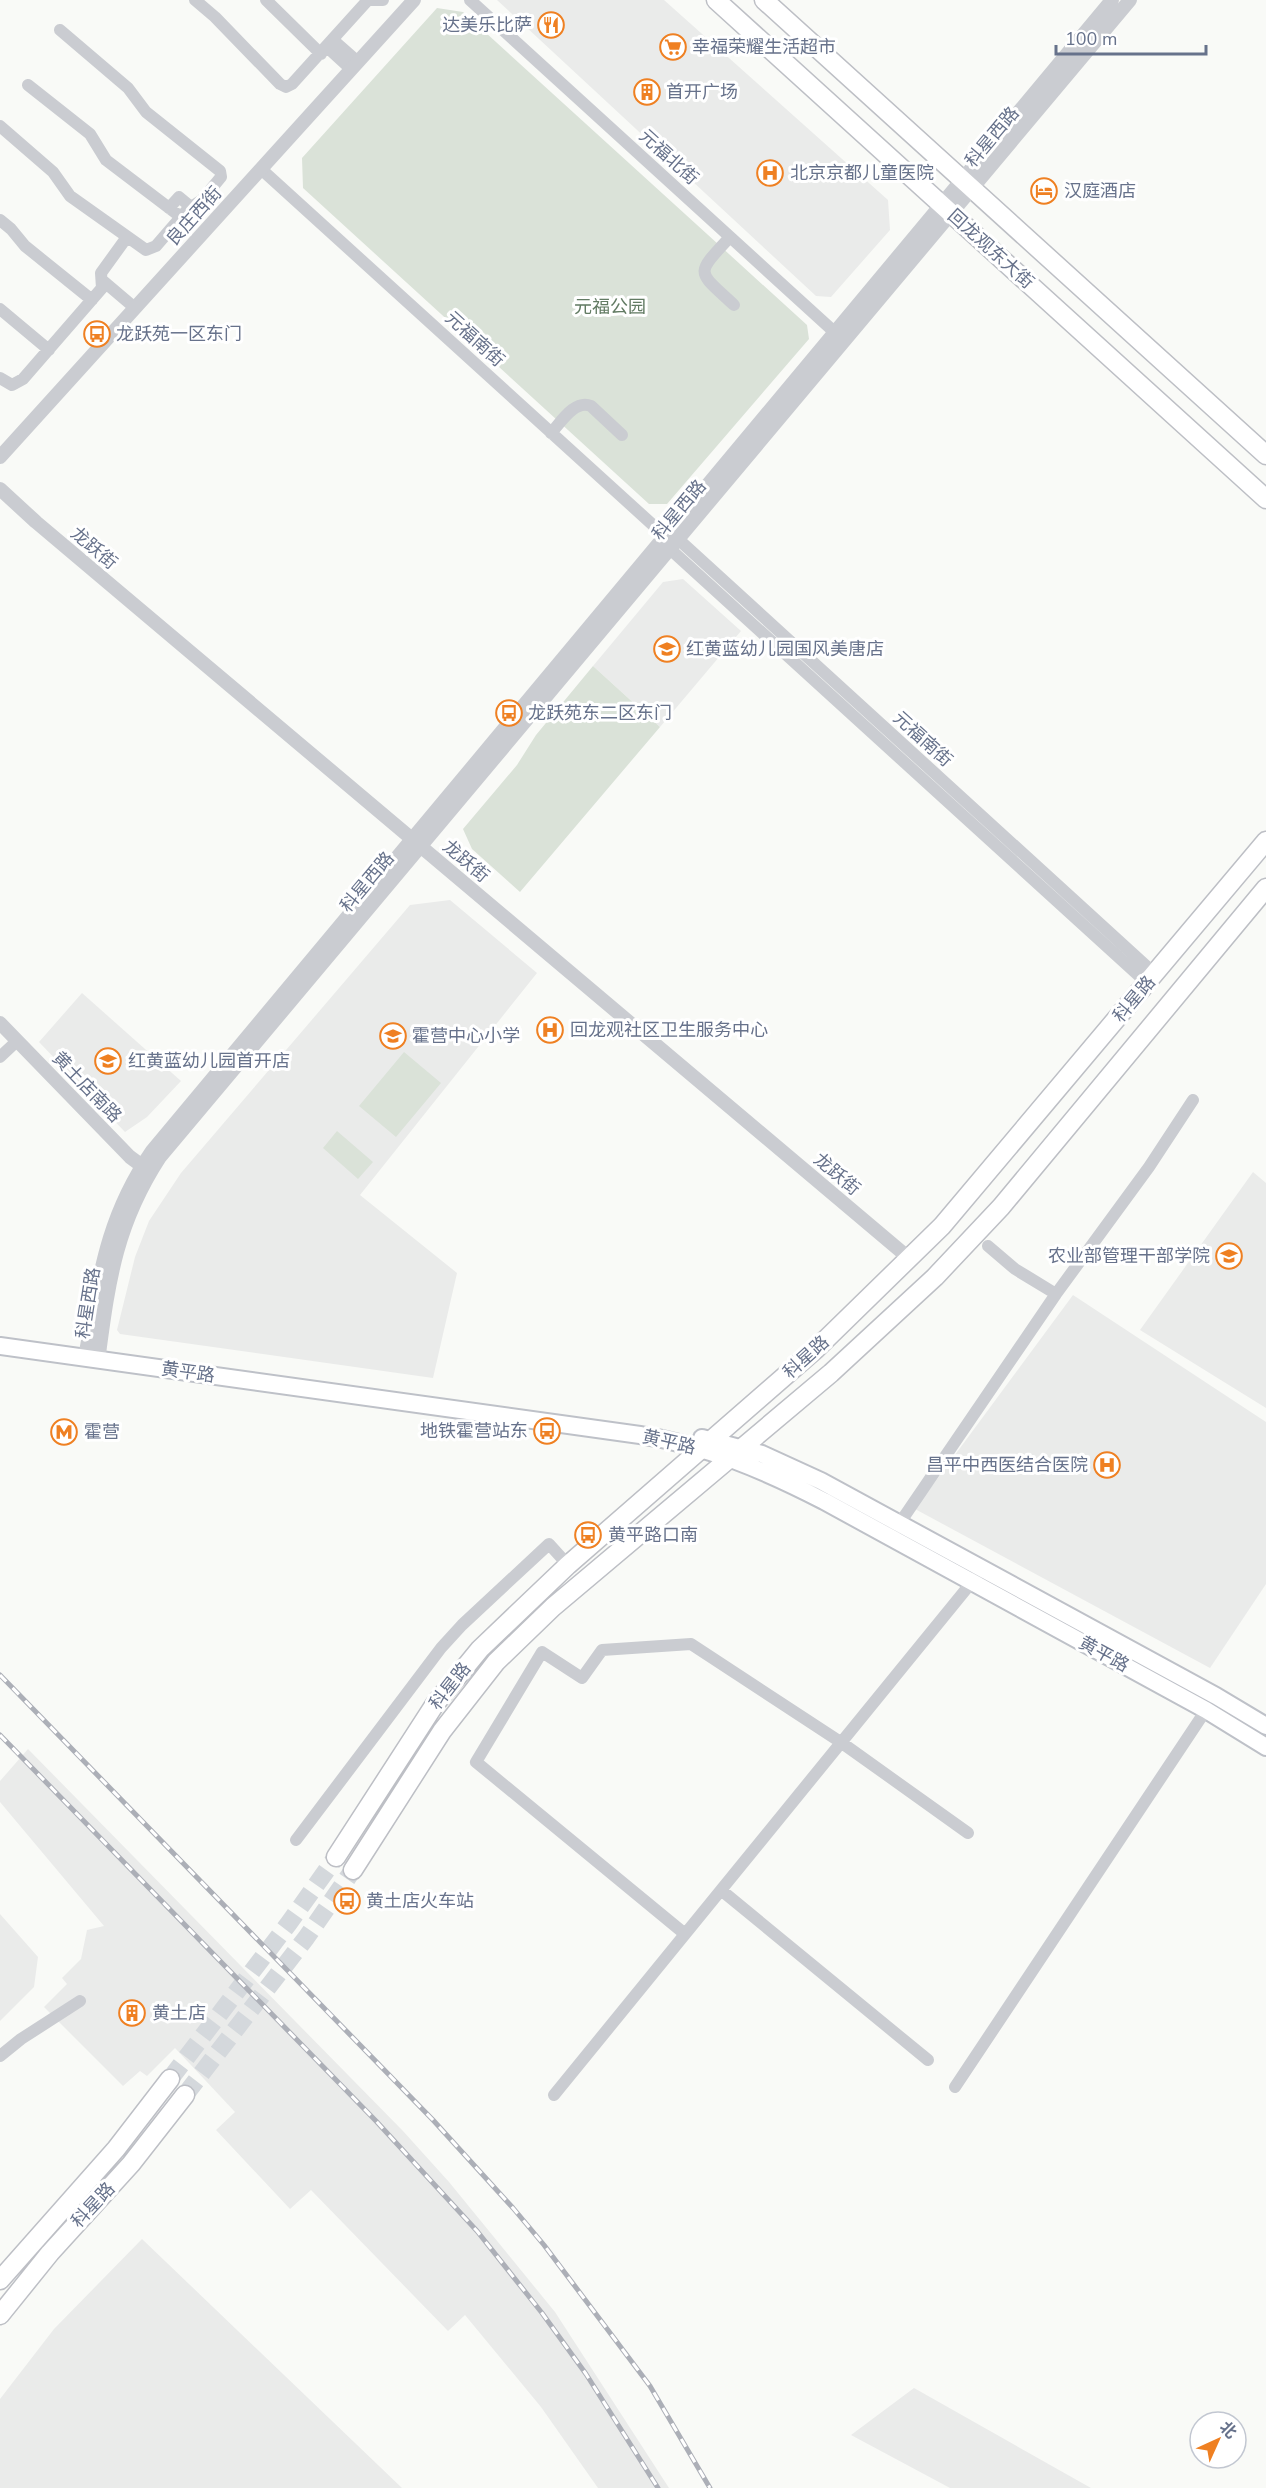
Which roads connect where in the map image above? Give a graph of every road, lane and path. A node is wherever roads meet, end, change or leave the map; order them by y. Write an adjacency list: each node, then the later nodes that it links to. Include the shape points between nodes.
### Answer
1 (195, 0): 12 (street, via 284,87 292,84)
2 (266, 0): 12 (street)
3 (368, 0): 4 (street); 12 (street)
4 (383, 0)
5 (414, 0): 13 (street, 良庄西街)
6 (470, 0): 24 (street, 元福北街)
7 (716, 0): 20 (main road, 回龙观东大街)
8 (764, 0): 17 (main road, 回龙观东大街)
9 (1112, 0): 17 (street, 科星西路)
10 (1130, 0): 17 (street, 科星西路)
11 (60, 30): 18 (street, via 129,88 146,112 221,172 220,179)
12 (327, 47): 13 (street)
13 (355, 66): 16 (street, 良庄西街)
14 (28, 85): 19 (street, via 90,134 106,160)
15 (0, 126): 23 (street, via 53,172 70,196)
16 (261, 169): 29 (street, 良庄西街); 33 (street, 元福南街)
17 (967, 184): 20 (street, 科星西路); 35 (main road, 回龙观东大街)
18 (191, 207): 19 (street, via 179,197); 21 (street)
19 (169, 208): 21 (street)
20 (946, 209): 30 (street, 科星西路); 38 (main road, 回龙观东大街)
21 (181, 217): 23 (street, via 151,249 143,249)
22 (0, 220): 26 (street, via 24,246)
23 (127, 237): 25 (street, via 102,271)
24 (730, 237): 27 (street, via 706,263 704,271 707,279); 30 (street, 元福北街)
25 (102, 284): 26 (street); 29 (street)
26 (92, 300): 31 (street)
27 (734, 305)
28 (0, 309): 31 (street)
29 (133, 310): 36 (street, 良庄西街)
30 (840, 337): 39 (street, 科星西路)
31 (48, 350): 32 (street, via 18,383 12,385)
32 (0, 378)
33 (551, 433): 34 (street, via 575,407 586,404); 39 (street, 元福南街)
34 (622, 435)
35 (1266, 455)
36 (0, 457)
37 (0, 489): 41 (street, 龙跃街)
38 (1266, 499)
39 (671, 542): 41 (street, 科星西路); 43 (street, 元福南街)
40 (1266, 841): 43 (main road, 科星路)
41 (416, 843): 48 (street, 科星西路, via 166,1150); 50 (street, 龙跃街)
42 (1266, 888): 56 (main road, 科星路, via 966,1245 864,1344)
43 (1151, 978): 50 (main road, 科星路, via 977,1187)
44 (0, 1023): 45 (street, 黄土店南路)
45 (17, 1041): 46 (street); 48 (street, 黄土店南路)
46 (0, 1057)
47 (1193, 1100): 51 (street)
48 (146, 1169): 54 (street, 科星西路, via 124,1196 110,1234 100,1269)
49 (988, 1246): 51 (street)
50 (910, 1259): 55 (main road, 科星路, via 816,1349)
51 (1056, 1294): 57 (street)
52 (0, 1340): 54 (main road, 黄平路)
53 (0, 1346): 54 (main road, 黄平路)
54 (92, 1355): 55 (main road, 黄平路)
55 (707, 1444): 56 (main road, 黄平路); 59 (main road, 科星路)
56 (736, 1453): 57 (main road, 黄平路, via 803,1472); 58 (main road, 黄平路); 68 (main road, 科星路, via 553,1607 496,1662 447,1724)
57 (900, 1523): 58 (street); 60 (main road, 黄平路)
58 (890, 1537): 60 (main road, 黄平路)
59 (568, 1565): 66 (street, via 549,1544 462,1625); 67 (main road, 科星路, via 505,1623 458,1675)
60 (978, 1574): 61 (main road, 黄平路); 62 (main road, 黄平路, via 1216,1696); 64 (street)
61 (1206, 1710): 63 (main road, 黄平路); 75 (street)
62 (1266, 1726)
63 (1264, 1741)
64 (842, 1743): 65 (street); 69 (street); 70 (street, via 692,1644 602,1650 582,1678 542,1652 476,1762)
65 (969, 1833)
66 (296, 1840)
67 (336, 1857)
68 (353, 1869)
69 (721, 1890): 70 (street); 73 (street)
70 (685, 1934): 77 (street)
71 (80, 2001): 72 (street)
72 (0, 2056)
73 (928, 2060)
74 (170, 2079): 78 (main road, 科星路, via 110,2157)
75 (955, 2087)
76 (185, 2095): 79 (main road, 科星路, via 131,2164)
77 (554, 2095)
78 (0, 2280)
79 (0, 2315)

